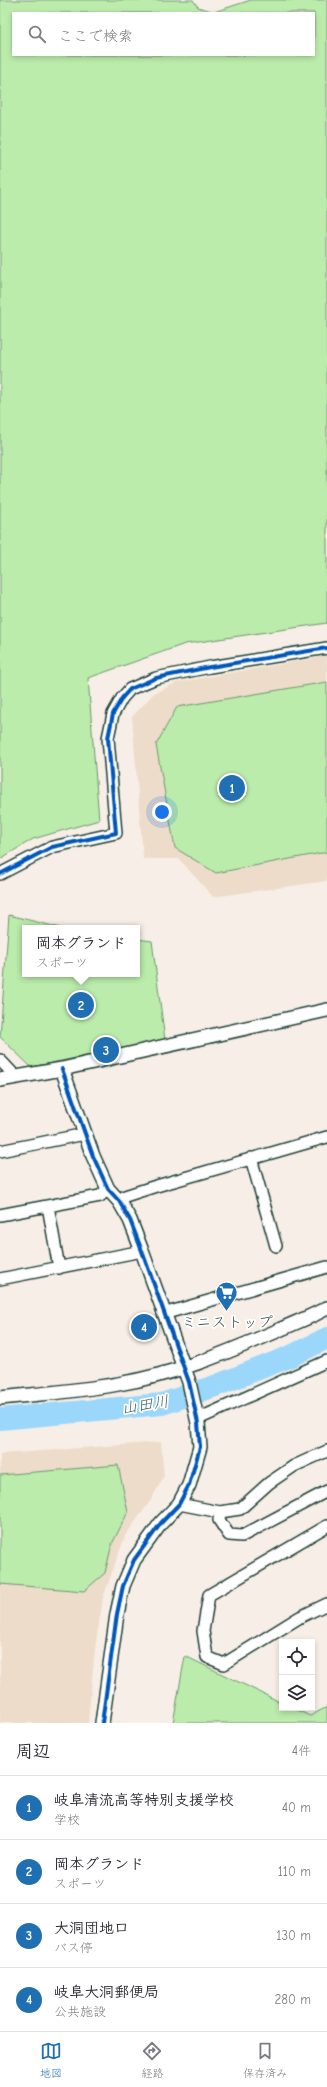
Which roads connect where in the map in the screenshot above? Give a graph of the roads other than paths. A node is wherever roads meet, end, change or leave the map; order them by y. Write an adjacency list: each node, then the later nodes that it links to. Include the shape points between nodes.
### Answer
1 (327, 648): 2 (street, via 156,678 130,689 113,714 108,738 116,833 52,847)
2 (0, 874)
3 (327, 1010): 5 (street)
4 (0, 1060): 6 (street)
5 (62, 1069): 6 (street); 8 (street)
6 (16, 1077): 7 (street)
7 (0, 1080)
8 (85, 1134): 10 (street); 12 (street)
9 (327, 1137): 11 (street)
10 (0, 1151)
11 (251, 1158): 13 (street, via 125,1196); 16 (street)
12 (108, 1189): 13 (street); 14 (street, via 100,1196)
13 (119, 1201): 17 (street, via 130,1220)
14 (48, 1206): 15 (street); 19 (street)
15 (0, 1216)
16 (276, 1246)
17 (142, 1252): 19 (street); 22 (street)
18 (327, 1267): 22 (street)
19 (59, 1268): 20 (street)
20 (0, 1279)
21 (327, 1308): 24 (street, via 244,1346)
22 (163, 1314): 24 (street)
23 (327, 1361): 26 (street)
24 (184, 1367): 25 (street, via 119,1384); 26 (street)
25 (0, 1398)
26 (197, 1413): 29 (street, via 200,1447 189,1485)
27 (327, 1451): 30 (street, via 275,1478 240,1509)
28 (327, 1491): 30 (street, via 242,1536 229,1535 219,1520)
29 (179, 1504): 30 (street); 33 (street, via 160,1523 134,1560 123,1586)
30 (220, 1512)
31 (327, 1526): 32 (street, via 209,1595 203,1631 207,1657 224,1664 300,1617)
32 (327, 1604)
33 (102, 1723)

